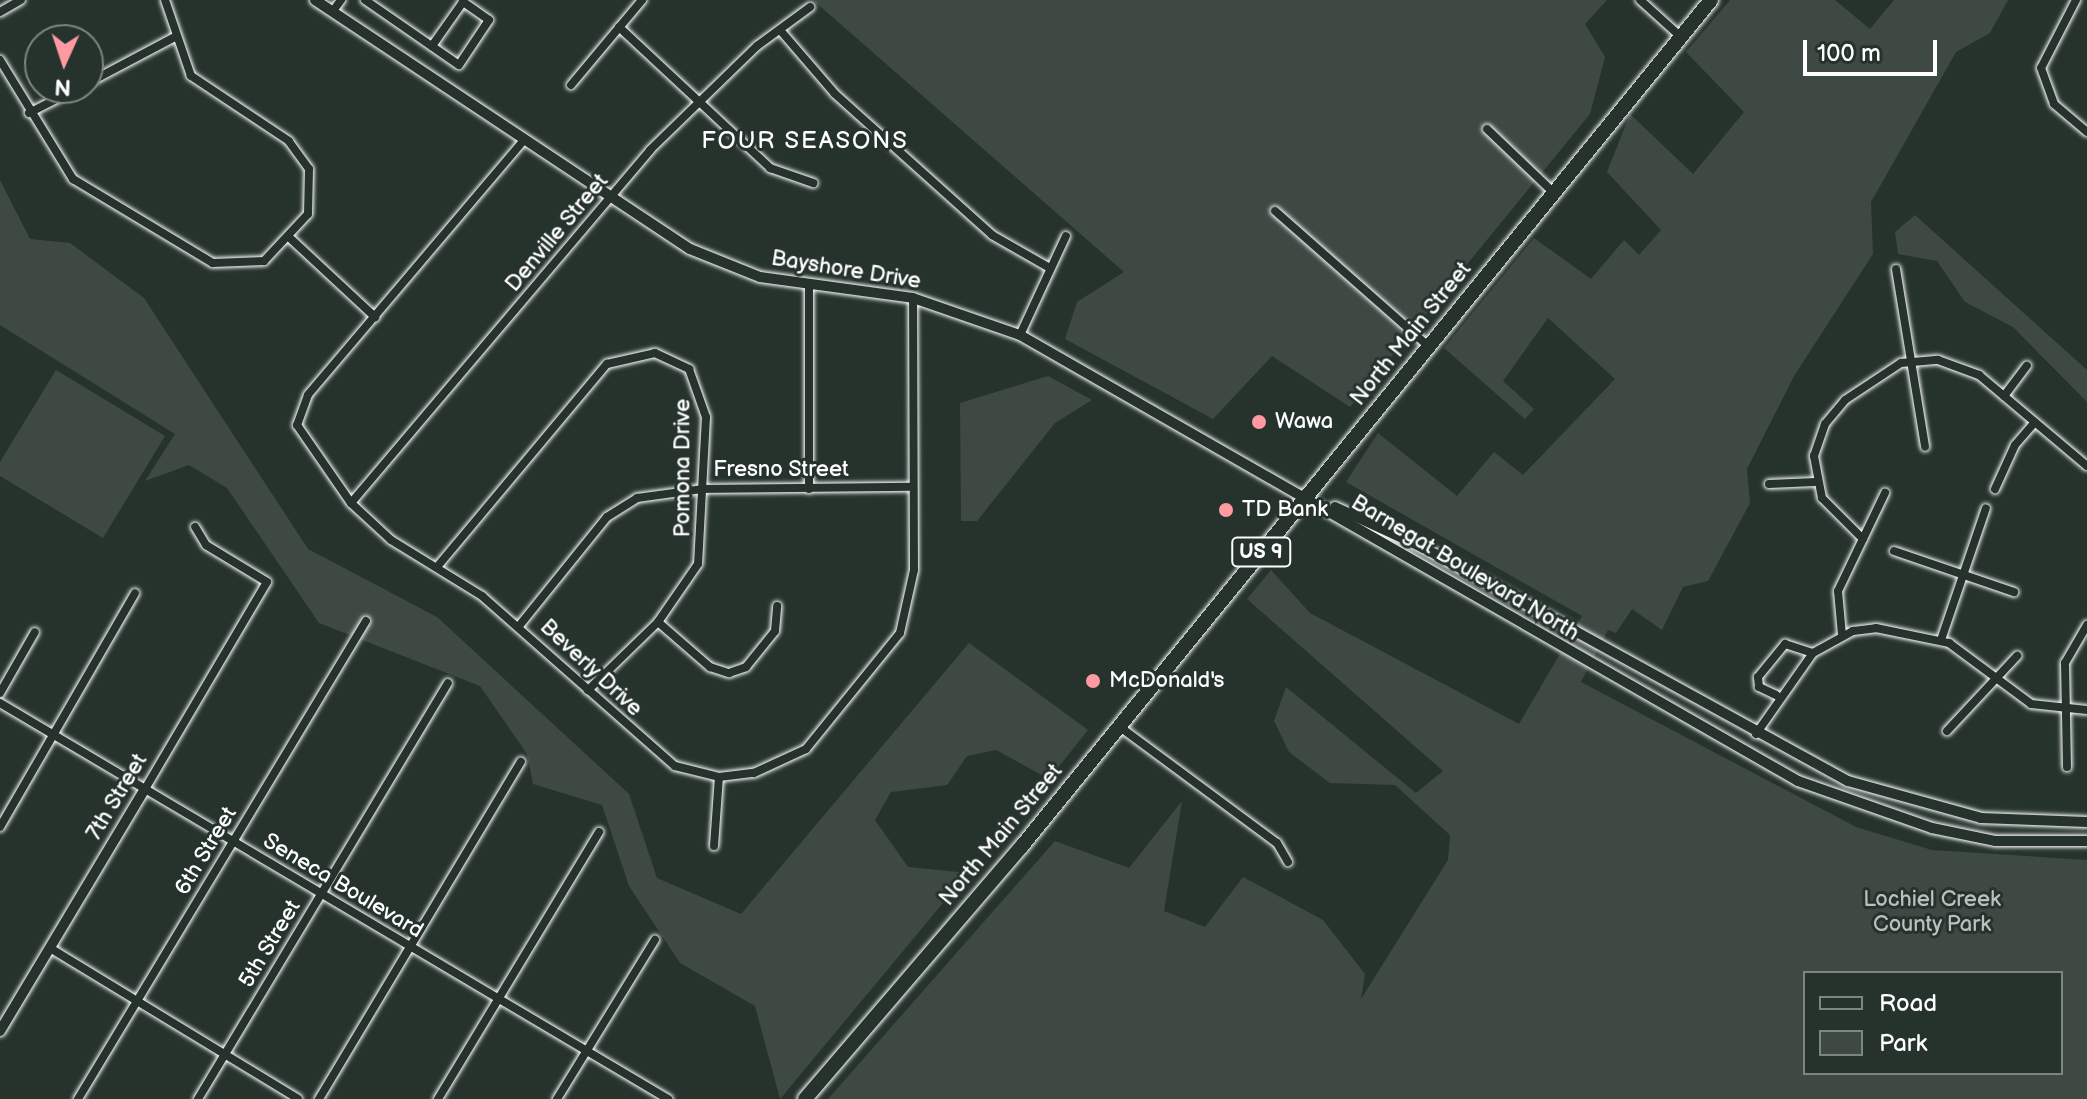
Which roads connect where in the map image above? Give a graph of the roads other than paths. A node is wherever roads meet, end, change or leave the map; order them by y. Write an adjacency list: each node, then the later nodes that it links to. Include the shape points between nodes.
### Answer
1 (21, 0): 12 (street)
2 (165, 0): 15 (street)
3 (315, 0): 11 (street, Bayshore Drive)
4 (341, 0): 11 (street)
5 (365, 0): 17 (street)
6 (642, 0): 13 (street)
7 (1640, 0): 16 (street)
8 (1711, 0): 16 (highway, North Main Street / US 9)
9 (2076, 0): 25 (street, via 2041,68 2054,104)
10 (810, 7): 14 (street, Denville Street)
11 (333, 11): 26 (street, Bayshore Drive)
12 (0, 12)
13 (619, 27): 20 (street); 21 (street)
14 (780, 30): 21 (street, Denville Street); 33 (street, via 835,94 992,235)
15 (175, 37): 19 (street); 32 (street, via 202,87 302,155 311,199)
16 (1681, 37): 28 (highway, North Main Street / US 9)
17 (432, 46): 17 (street, via 459,65 489,20 463,2)
18 (0, 60): 23 (street)
19 (104, 75)
20 (571, 85)
21 (701, 100): 27 (street, via 770,168); 29 (street, Denville Street)
22 (47, 104): 23 (street)
23 (29, 113): 32 (street, via 73,179 213,263 264,261)
24 (1487, 129): 28 (street)
25 (2087, 132)
26 (524, 140): 29 (street, Bayshore Drive); 37 (street, Beverly Drive)
27 (813, 183)
28 (1554, 193): 39 (highway, North Main Street / US 9)
29 (612, 199): 35 (street, Bayshore Drive, via 710,259); 54 (street, Denville Street)
30 (1275, 211): 39 (street)
31 (1066, 236): 33 (street)
32 (291, 239): 37 (street)
33 (1048, 267): 38 (street)
34 (1896, 269): 40 (street)
35 (809, 289): 36 (street, Bayshore Drive); 50 (street)
36 (913, 298): 38 (street, Bayshore Drive); 48 (street, Beverly Drive)
37 (375, 317): 54 (street, Beverly Drive, via 297,416 307,445)
38 (1020, 335): 53 (street, Bayshore Drive)
39 (1428, 346): 53 (highway, North Main Street / US 9)
40 (1911, 361): 42 (street, via 1958,364); 44 (street); 46 (street, via 1863,382 1825,424)
41 (2027, 366): 42 (street)
42 (2004, 396): 43 (street)
43 (2035, 422): 45 (street); 51 (street, via 2015,445)
44 (1925, 447)
45 (2087, 466)
46 (1815, 482): 47 (street); 57 (street, via 1838,520)
47 (1769, 484)
48 (911, 487): 50 (street, Fresno Street); 87 (street, Beverly Drive, via 911,596 884,659 806,749 754,773)
49 (703, 489): 50 (street, Fresno Street); 59 (street, Pomona Drive, via 700,384 662,354 630,355 607,364); 65 (street, Pomona Drive, via 698,564); 67 (street, Fresno Street, via 657,492 622,505)
50 (809, 489)
51 (1995, 489)
52 (1885, 493): 57 (street)
53 (1308, 495): 81 (highway, North Main Street / US 9); 84 (street, Barnegat Boulevard North, via 1424,548); 93 (street, Barnegat Boulevard North, via 1467,596 1836,798 1995,841)
54 (351, 503): 59 (street, Beverly Drive, via 391,540)
55 (1986, 508): 60 (street)
56 (195, 527): 88 (street, 7th Street, via 206,545 267,582)
57 (1863, 539): 69 (street, via 1838,591)
58 (1894, 551): 60 (street)
59 (437, 567): 67 (street, Beverly Drive)
60 (1963, 575): 61 (street); 70 (street)
61 (2014, 592)
62 (135, 593): 83 (street)
63 (777, 606): 65 (street, via 775,631 746,667 729,673 710,667)
64 (366, 621): 92 (street, 6th Street)
65 (658, 622): 75 (street, Pomona Drive)
66 (2087, 625): 79 (street, via 2065,663)
67 (519, 626): 75 (street, Beverly Drive)
68 (35, 632): 76 (street)
69 (1842, 635): 70 (street, via 1899,628); 71 (street)
70 (1941, 640): 73 (street)
71 (1813, 653): 77 (street); 77 (street, via 1785,644 1758,677 1759,687)
72 (2017, 656): 73 (street)
73 (1997, 678): 79 (street, via 2031,704); 82 (street)
74 (448, 683): 96 (street, 5th Street)
75 (588, 690): 87 (street, Beverly Drive, via 675,766)
76 (0, 693)
77 (1776, 695): 84 (street)
78 (0, 703): 83 (street, Seneca Boulevard)
79 (2066, 710): 80 (street); 86 (street)
80 (2087, 710)
81 (1120, 727): 95 (street, via 1277,843); 112 (highway, North Main Street / US 9)
82 (1947, 731)
83 (55, 734): 88 (street, Seneca Boulevard); 90 (street)
84 (1756, 734): 89 (street, Barnegat Boulevard North, via 1848,781 1922,805 1981,818)
85 (521, 762): 98 (street)
86 (2067, 767)
87 (719, 777): 94 (street)
88 (145, 789): 92 (street, Seneca Boulevard); 99 (street, 7th Street)
89 (2087, 822)
90 (0, 827)
91 (599, 832): 100 (street)
92 (233, 841): 96 (street, Seneca Boulevard); 101 (street, 6th Street)
93 (2087, 841)
94 (714, 846)
95 (1288, 862)
96 (322, 893): 98 (street, Seneca Boulevard); 104 (street, 5th Street)
97 (655, 940): 103 (street)
98 (410, 946): 100 (street, Seneca Boulevard); 108 (street)
99 (50, 948): 101 (street); 102 (street, 7th Street)
100 (498, 999): 103 (street, Seneca Boulevard); 109 (street)
101 (137, 1001): 104 (street); 105 (street, 6th Street)
102 (2, 1024)
103 (586, 1051): 110 (street); 111 (street, Seneca Boulevard)
104 (225, 1052): 106 (street, 5th Street); 107 (street)
105 (78, 1099)
106 (198, 1099)
107 (298, 1099)
108 (319, 1099)
109 (438, 1099)
110 (557, 1099)
111 (668, 1099)
112 (805, 1099)

